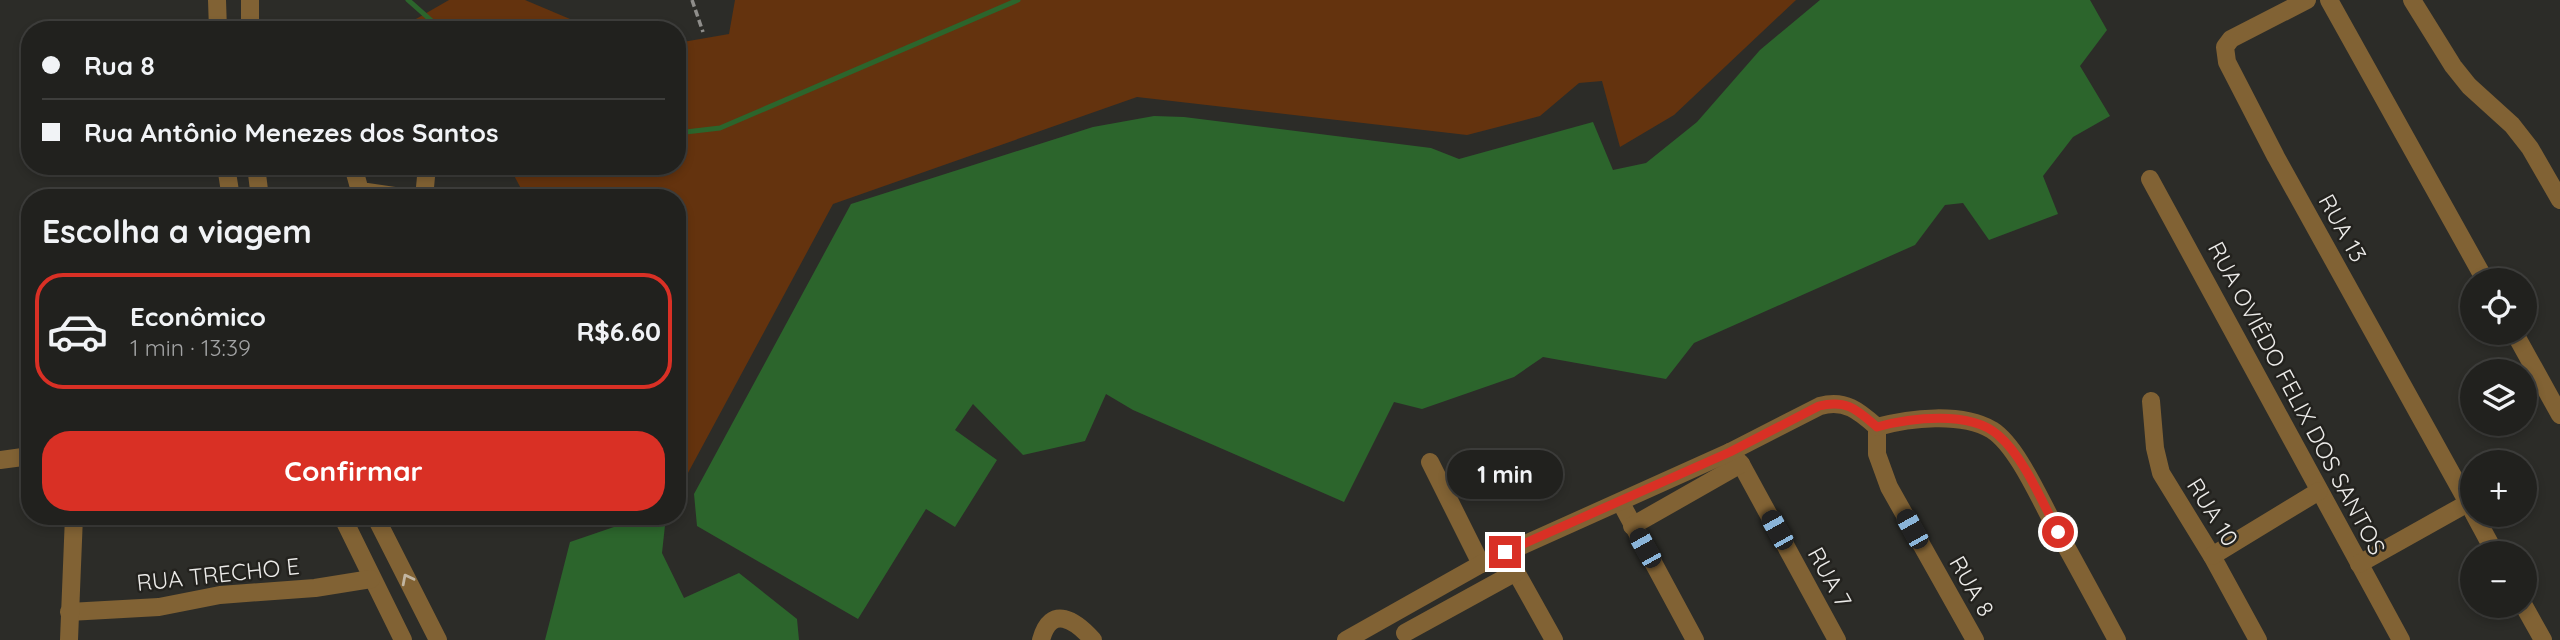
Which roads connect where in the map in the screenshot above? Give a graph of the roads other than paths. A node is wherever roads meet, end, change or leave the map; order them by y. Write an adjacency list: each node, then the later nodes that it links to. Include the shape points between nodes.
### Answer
1 (217, 0): 6 (street)
2 (250, 0): 7 (street)
3 (2307, 0): 19 (street, RUA 13, via 2231,38 2225,47 2227,62)
4 (2329, 0): 10 (street)
5 (2413, 0): 9 (street, via 2452,66 2512,125)
6 (218, 21)
7 (250, 21)
8 (2150, 178): 20 (street, RUA OVIÊDO FELIX DOS SANTOS)
9 (2560, 200)
10 (2478, 268)
11 (2521, 345): 13 (street)
12 (2151, 401): 28 (street, RUA 10, via 2161,473)
13 (2560, 415)
14 (1877, 427): 16 (street, via 1834,402 1819,406); 46 (street, RUA 8, via 1877,454 1889,487); 47 (street, via 1943,419 1979,425 2001,437 2023,467)
15 (21, 457): 17 (street)
16 (1735, 458): 21 (street); 26 (street); 45 (street, RUA 7)
17 (0, 460)
18 (1430, 462): 29 (street)
19 (2460, 490)
20 (2319, 491): 28 (street); 30 (street, RUA OVIÊDO FELIX DOS SANTOS)
21 (1621, 503): 26 (street); 27 (street)
22 (2460, 515): 30 (street)
23 (74, 525): 33 (street)
24 (346, 525): 32 (street)
25 (380, 525): 39 (street, one-way to 25)
26 (1632, 526): 44 (street)
27 (1505, 552): 29 (street); 31 (street)
28 (2212, 556): 48 (street, RUA 10)
29 (1481, 564): 34 (street)
30 (2359, 564): 49 (street, RUA OVIÊDO FELIX DOS SANTOS)
31 (1516, 572): 36 (street); 43 (street)
32 (371, 579): 33 (street, RUA TRECHO E, via 159,607); 38 (street)
33 (69, 612): 37 (street)
34 (1394, 614): 36 (street); 42 (street)
35 (2531, 618): 50 (street)
36 (1407, 637)
37 (69, 640)
38 (403, 640)
39 (438, 640)
40 (1041, 640): 41 (street, via 1047,626 1063,618 1076,622)
41 (1093, 640)
42 (1346, 640)
43 (1554, 640)
44 (1695, 640)
45 (1837, 640)
46 (1975, 640)
47 (2117, 640)
48 (2258, 640)
49 (2401, 640)
50 (2543, 640)

